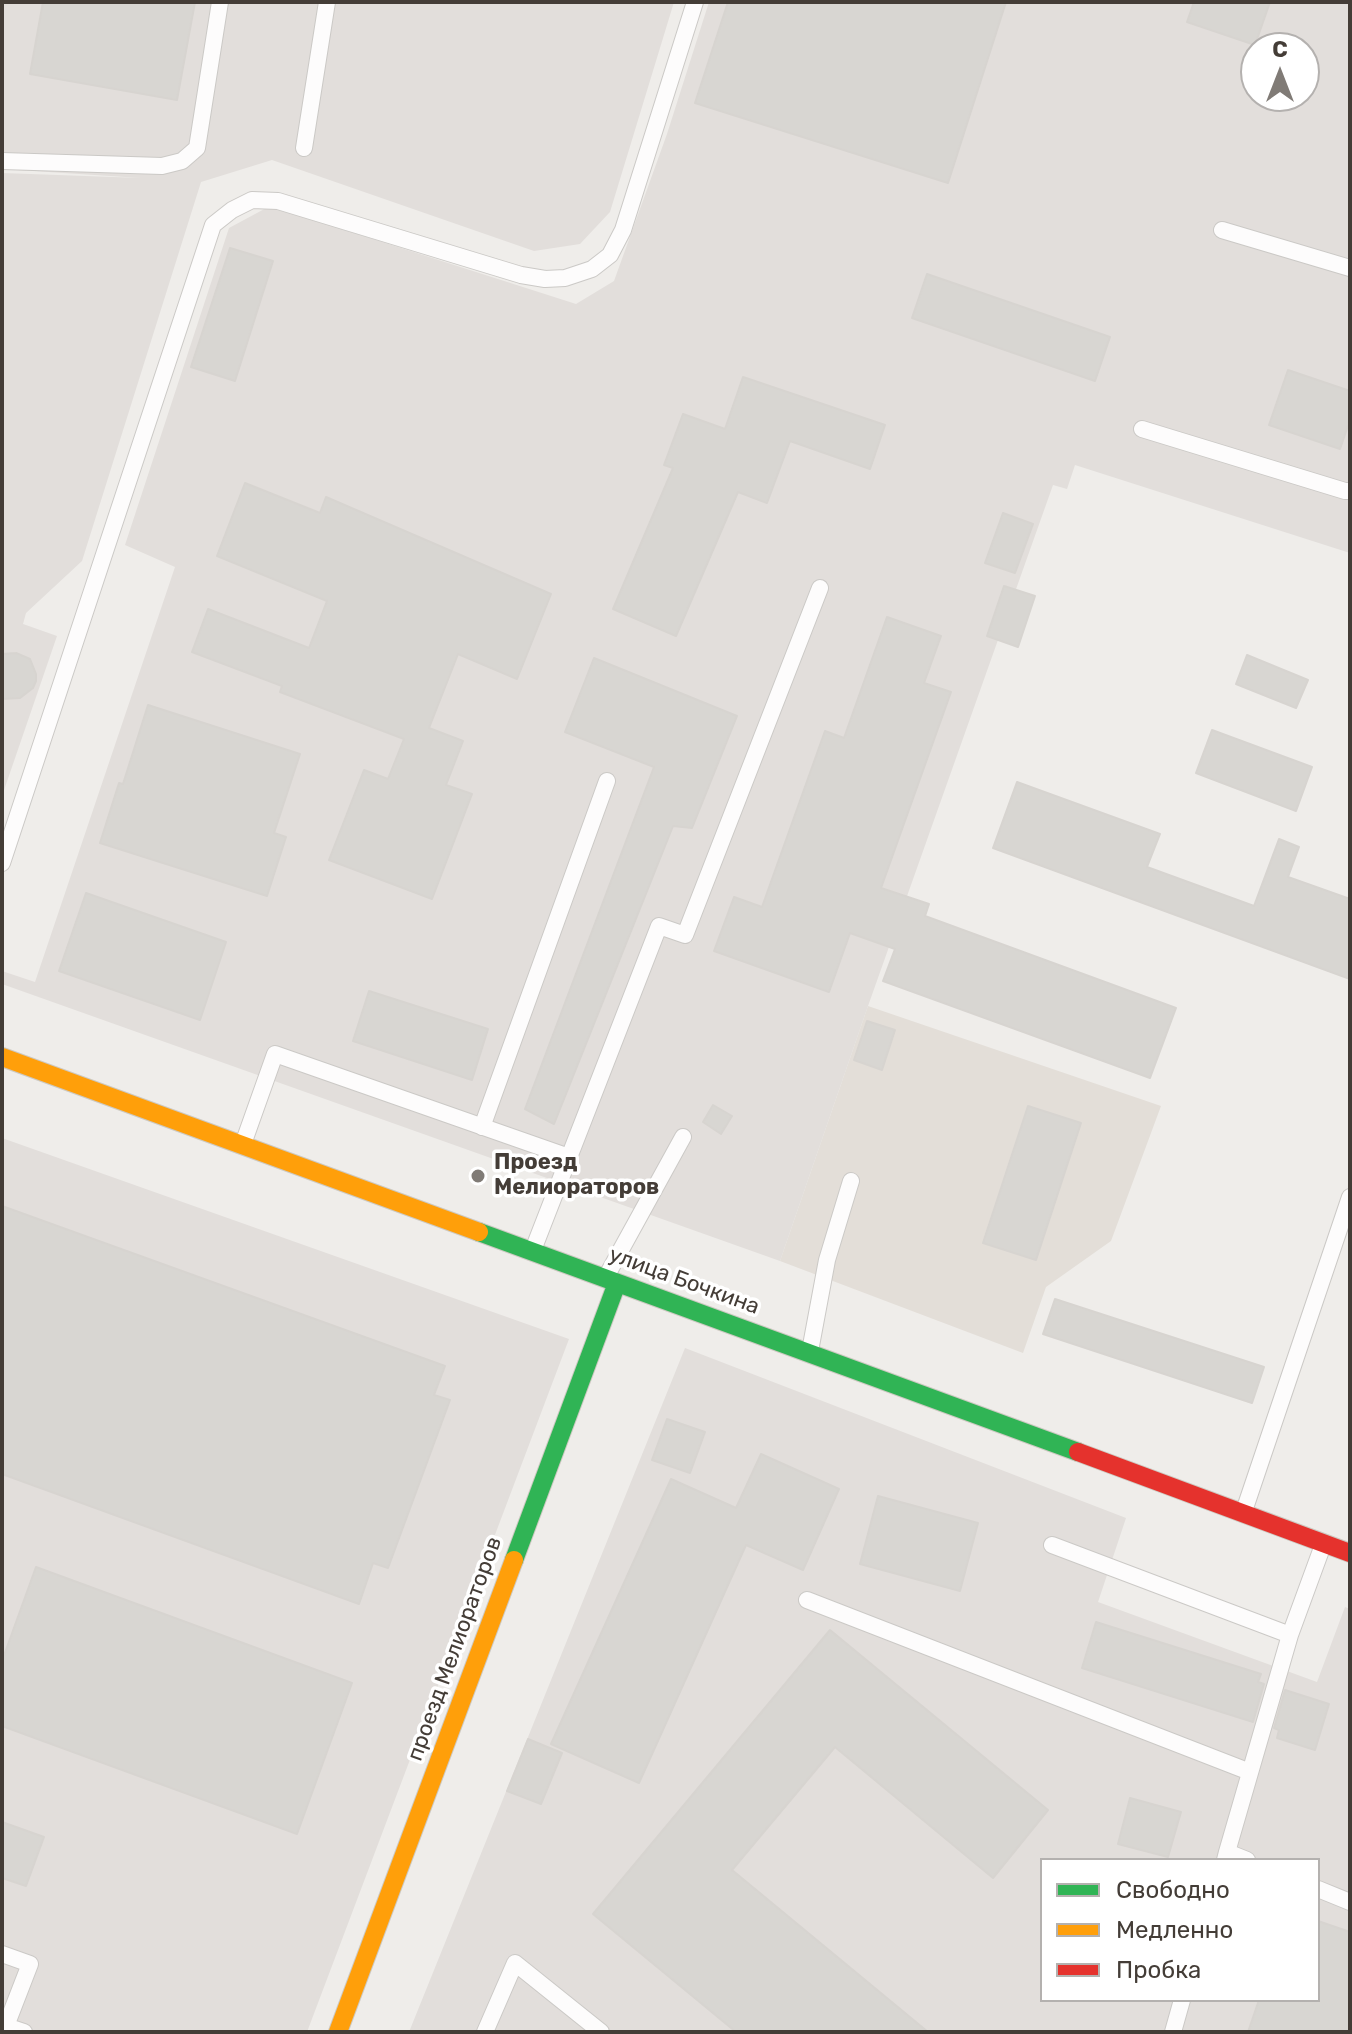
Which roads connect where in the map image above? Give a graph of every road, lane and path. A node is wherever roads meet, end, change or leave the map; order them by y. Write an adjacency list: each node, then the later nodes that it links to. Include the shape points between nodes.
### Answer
1 (220, 2): 5 (lane, via 197,148 182,161 162,166)
2 (327, 2): 4 (lane)
3 (695, 2): 12 (lane, via 623,230 610,255 592,269 565,278 521,275 278,201 252,200 213,225)
4 (304, 148)
5 (2, 161)
6 (1222, 230): 7 (lane)
7 (1350, 268)
8 (1142, 429): 9 (lane)
9 (1350, 491)
10 (820, 588): 17 (lane, via 685,935 659,926)
11 (607, 781): 14 (lane)
12 (2, 863)
13 (2, 1057): 16 (street, улица Бочкина)
14 (482, 1127): 16 (lane, via 275,1054); 17 (lane)
15 (683, 1137): 21 (lane)
16 (242, 1146): 20 (street, улица Бочкина)
17 (569, 1157): 20 (lane)
18 (851, 1181): 22 (lane, via 827,1260)
19 (1350, 1197): 23 (lane)
20 (532, 1251): 21 (street, улица Бочкина)
21 (611, 1281): 22 (street, улица Бочкина); 36 (street, проезд Мелиораторов)
22 (809, 1352): 23 (street, улица Бочкина)
23 (1243, 1514): 24 (street, улица Бочкина)
24 (1324, 1544): 26 (street, улица Бочкина); 28 (lane)
25 (1052, 1545): 28 (lane)
26 (1350, 1553)
27 (807, 1600): 29 (lane)
28 (1290, 1635): 29 (lane)
29 (1250, 1772): 30 (lane)
30 (1226, 1856)
31 (1320, 1890): 32 (lane)
32 (1350, 1902)
33 (2, 1954): 35 (lane, via 30,1964 6,2026)
34 (1181, 2002): 39 (lane)
35 (24, 2032)
36 (338, 2032)
37 (485, 2032): 38 (lane, via 515,1963)
38 (601, 2032)
39 (1173, 2032)

